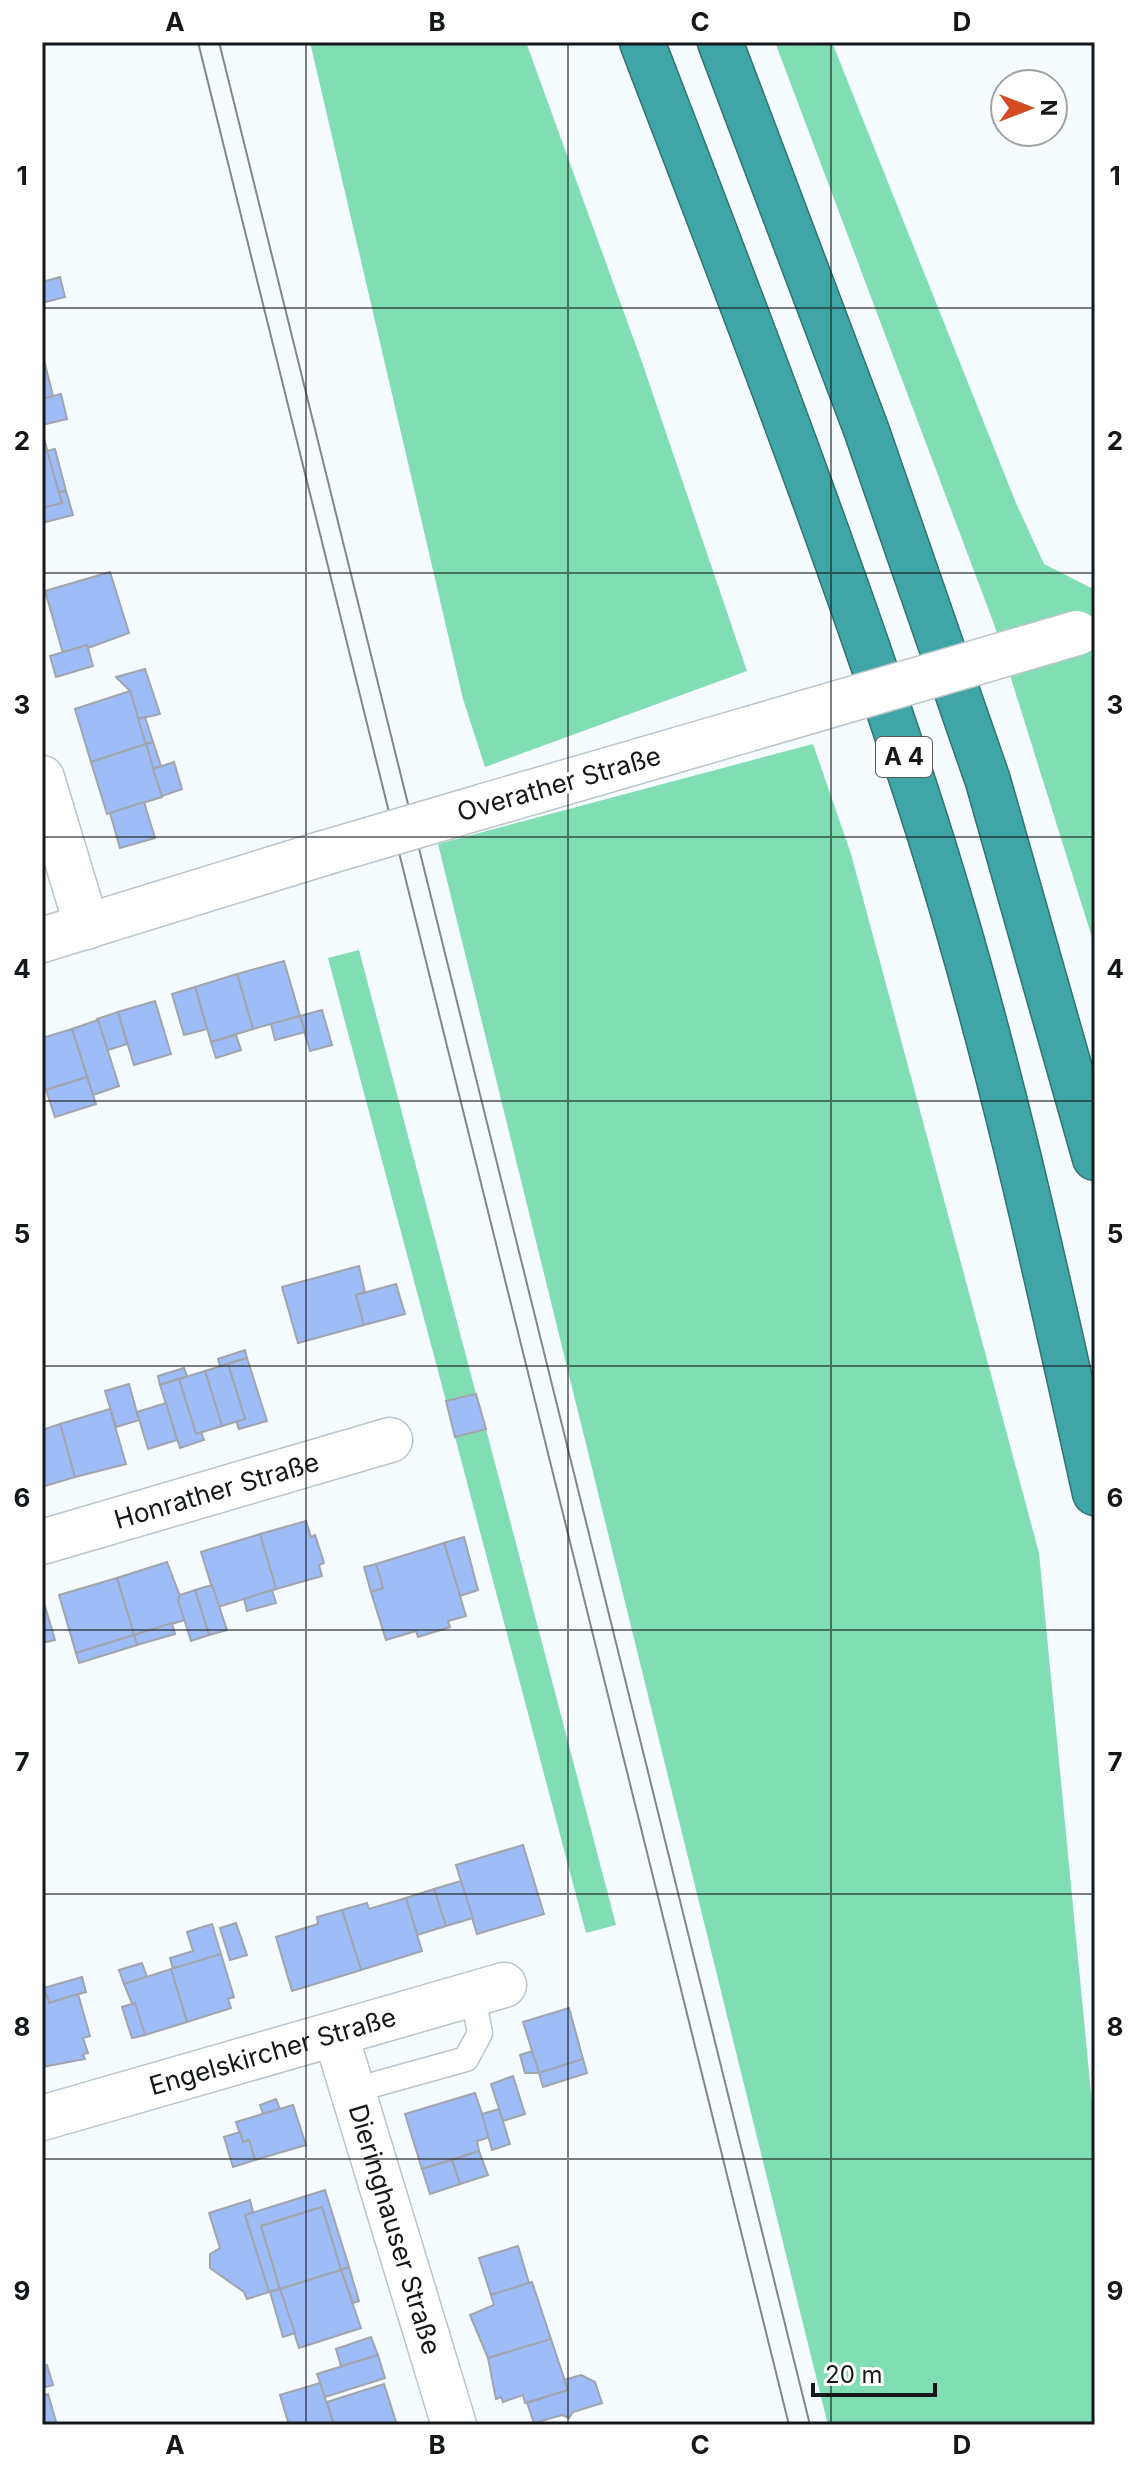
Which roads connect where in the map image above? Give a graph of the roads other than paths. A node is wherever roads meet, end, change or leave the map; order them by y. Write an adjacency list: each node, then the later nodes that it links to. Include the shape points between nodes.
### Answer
1 (642, 42): 9 (highway, A 4, via 799,452 921,806 1021,1162)
2 (720, 42): 7 (highway, A 4, via 866,429 988,781)
3 (1086, 633): 5 (street, Overather Straße, bridge, via 324,853)
4 (42, 778): 5 (street)
5 (87, 927): 6 (street, Overather Straße)
6 (42, 940)
7 (1095, 1158)
8 (390, 1440): 10 (street, Honrather Straße)
9 (1095, 1493)
10 (42, 1542)
11 (488, 1989): 12 (street, Engelskircher Straße); 13 (lane, via 480,2033 466,2059)
12 (336, 2036): 13 (street, Dieringhauser Straße); 14 (street, Engelskircher Straße)
13 (351, 2091): 15 (street, Dieringhauser Straße)
14 (42, 2118)
15 (454, 2425)

